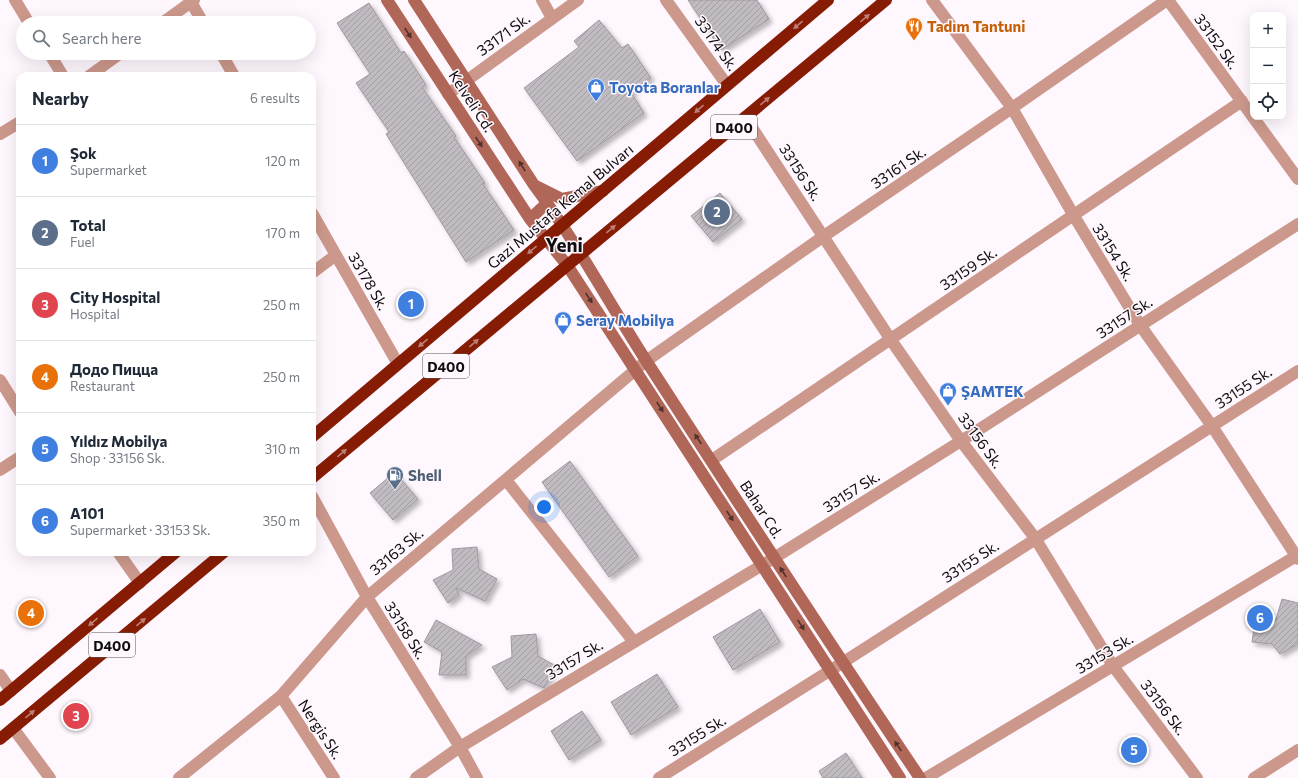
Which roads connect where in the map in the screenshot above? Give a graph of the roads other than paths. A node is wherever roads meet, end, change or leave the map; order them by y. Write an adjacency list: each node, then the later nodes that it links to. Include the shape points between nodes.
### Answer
1 (15, 0): 12 (street)
2 (387, 0): 24 (street, Kelveli Cd., one-way to 24)
3 (414, 0): 22 (street, Kelveli Cd.)
4 (542, 0): 15 (street)
5 (578, 0): 15 (street, 33171 Sk.)
6 (666, 0): 23 (street, 33174 Sk.)
7 (828, 0): 23 (highway, Gazi Mustafa Kemal Bulvarı / D400, one-way to 23)
8 (886, 0): 27 (highway, D400, one-way to 8)
9 (932, 0): 26 (street, 33154 Sk.)
10 (1168, 0): 25 (street, 33152 Sk.); 26 (street, 33161 Sk.)
11 (192, 1): 13 (street); 14 (street)
12 (25, 16)
13 (172, 16)
14 (200, 16)
15 (552, 18): 22 (street, 33171 Sk.)
16 (53, 60): 19 (street)
17 (111, 60): 20 (street)
18 (224, 60): 21 (street)
19 (61, 72)
20 (95, 72)
21 (232, 72)
22 (467, 80): 24 (street, 33171 Sk.); 31 (street, Kelveli Cd., one-way to 22)
23 (727, 85): 32 (highway, Gazi Mustafa Kemal Bulvarı / D400, one-way to 32)
24 (448, 94): 35 (street, Kelveli Cd., one-way to 35)
25 (1242, 101): 30 (street, 33152 Sk.); 34 (street, 33159 Sk.)
26 (1012, 108): 34 (street, 33154 Sk.); 39 (street, 33161 Sk.)
27 (745, 117): 39 (street, 33156 Sk.); 41 (highway, D400, one-way to 27)
28 (16, 124): 29 (street)
29 (0, 134)
30 (1298, 179)
31 (534, 185): 32 (street, via 562,199); 33 (street, Kelveli Cd.)
32 (603, 191): 38 (highway, Gazi Mustafa Kemal Bulvarı / D400)
33 (547, 203): 35 (street); 38 (street, Kelveli Cd.)
34 (1074, 216): 45 (street, 33154 Sk.); 46 (street, 33159 Sk.)
35 (530, 218): 40 (street, Kelveli Cd.)
36 (316, 220): 42 (street, 33178 Sk.)
37 (1298, 224): 45 (street, 33157 Sk.)
38 (562, 225): 40 (highway, Gazi Mustafa Kemal Bulvarı / D400); 41 (street, Kelveli Cd.)
39 (824, 236): 46 (street, 33156 Sk.); 47 (street, 33161 Sk.)
40 (546, 238): 43 (street, Kelveli Cd.); 48 (highway, Gazi Mustafa Kemal Bulvarı / D400, one-way to 48)
41 (581, 254): 43 (highway, D400); 47 (street, Bahar Cd.)
42 (336, 255): 44 (street); 48 (street, 33178 Sk.)
43 (568, 266): 49 (street, Bahar Cd., one-way to 49); 59 (highway, D400, one-way to 43)
44 (316, 270)
45 (1140, 325): 53 (street, 33154 Sk.); 55 (street, 33157 Sk.)
46 (891, 340): 55 (street, 33156 Sk.); 57 (street, 33159 Sk.)
47 (646, 361): 49 (street, 33163 Sk.); 57 (street, Bahar Cd., one-way to 47)
48 (398, 364): 54 (highway, Gazi Mustafa Kemal Bulvarı / D400)
49 (636, 370): 60 (street, 33163 Sk.); 68 (street, Bahar Cd., one-way to 68)
50 (1298, 370): 53 (street, 33155 Sk.)
51 (0, 380): 52 (street)
52 (16, 406)
53 (1212, 426): 62 (street, 33155 Sk.); 66 (street, 33154 Sk.)
54 (316, 434)
55 (961, 441): 62 (street, 33156 Sk.); 67 (street, 33157 Sk.)
56 (16, 460): 58 (street)
57 (712, 460): 67 (street, Bahar Cd.)
58 (0, 470)
59 (316, 475)
60 (506, 480): 70 (street, 33163 Sk.); 71 (street)
61 (316, 503): 70 (street, 33158 Sk.)
62 (1035, 538): 72 (street, 33155 Sk.); 73 (street, 33156 Sk.)
63 (121, 556): 69 (street)
64 (171, 556): 69 (highway, D400)
65 (219, 556): 79 (highway, D400, one-way to 65)
66 (1297, 557): 73 (street, 33153 Sk.)
67 (774, 558): 68 (street, 33157 Sk.); 72 (street, Bahar Cd., one-way to 67)
68 (762, 565): 71 (street, 33157 Sk.); 74 (street, Bahar Cd., one-way to 74)
69 (140, 583): 76 (highway, D400, one-way to 76)
70 (367, 597): 77 (street, 33163 Sk.); 81 (street, 33158 Sk.)
71 (634, 642): 81 (street, 33157 Sk.)
72 (842, 663): 74 (street, 33155 Sk.); 90 (street, Bahar Cd., one-way to 72)
73 (1113, 666): 91 (street, 33153 Sk.); 92 (street, 33156 Sk.)
74 (830, 671): 88 (street, 33155 Sk.); 89 (street, Bahar Cd.)
75 (0, 675): 76 (street)
76 (12, 691): 78 (highway, D400)
77 (281, 696): 84 (street, 33163 Sk.); 85 (street, Nergis Sk.)
78 (0, 700)
79 (13, 728): 80 (highway, D400); 83 (street)
80 (0, 739)
81 (460, 747): 86 (street, 33157 Sk.); 87 (street, 33158 Sk.)
82 (1298, 750): 93 (street)
83 (50, 778)
84 (179, 778)
85 (334, 778)
86 (416, 778)
87 (478, 778)
88 (660, 778)
89 (900, 778)
90 (920, 778)
91 (926, 778)
92 (1197, 778)
93 (1254, 778)

